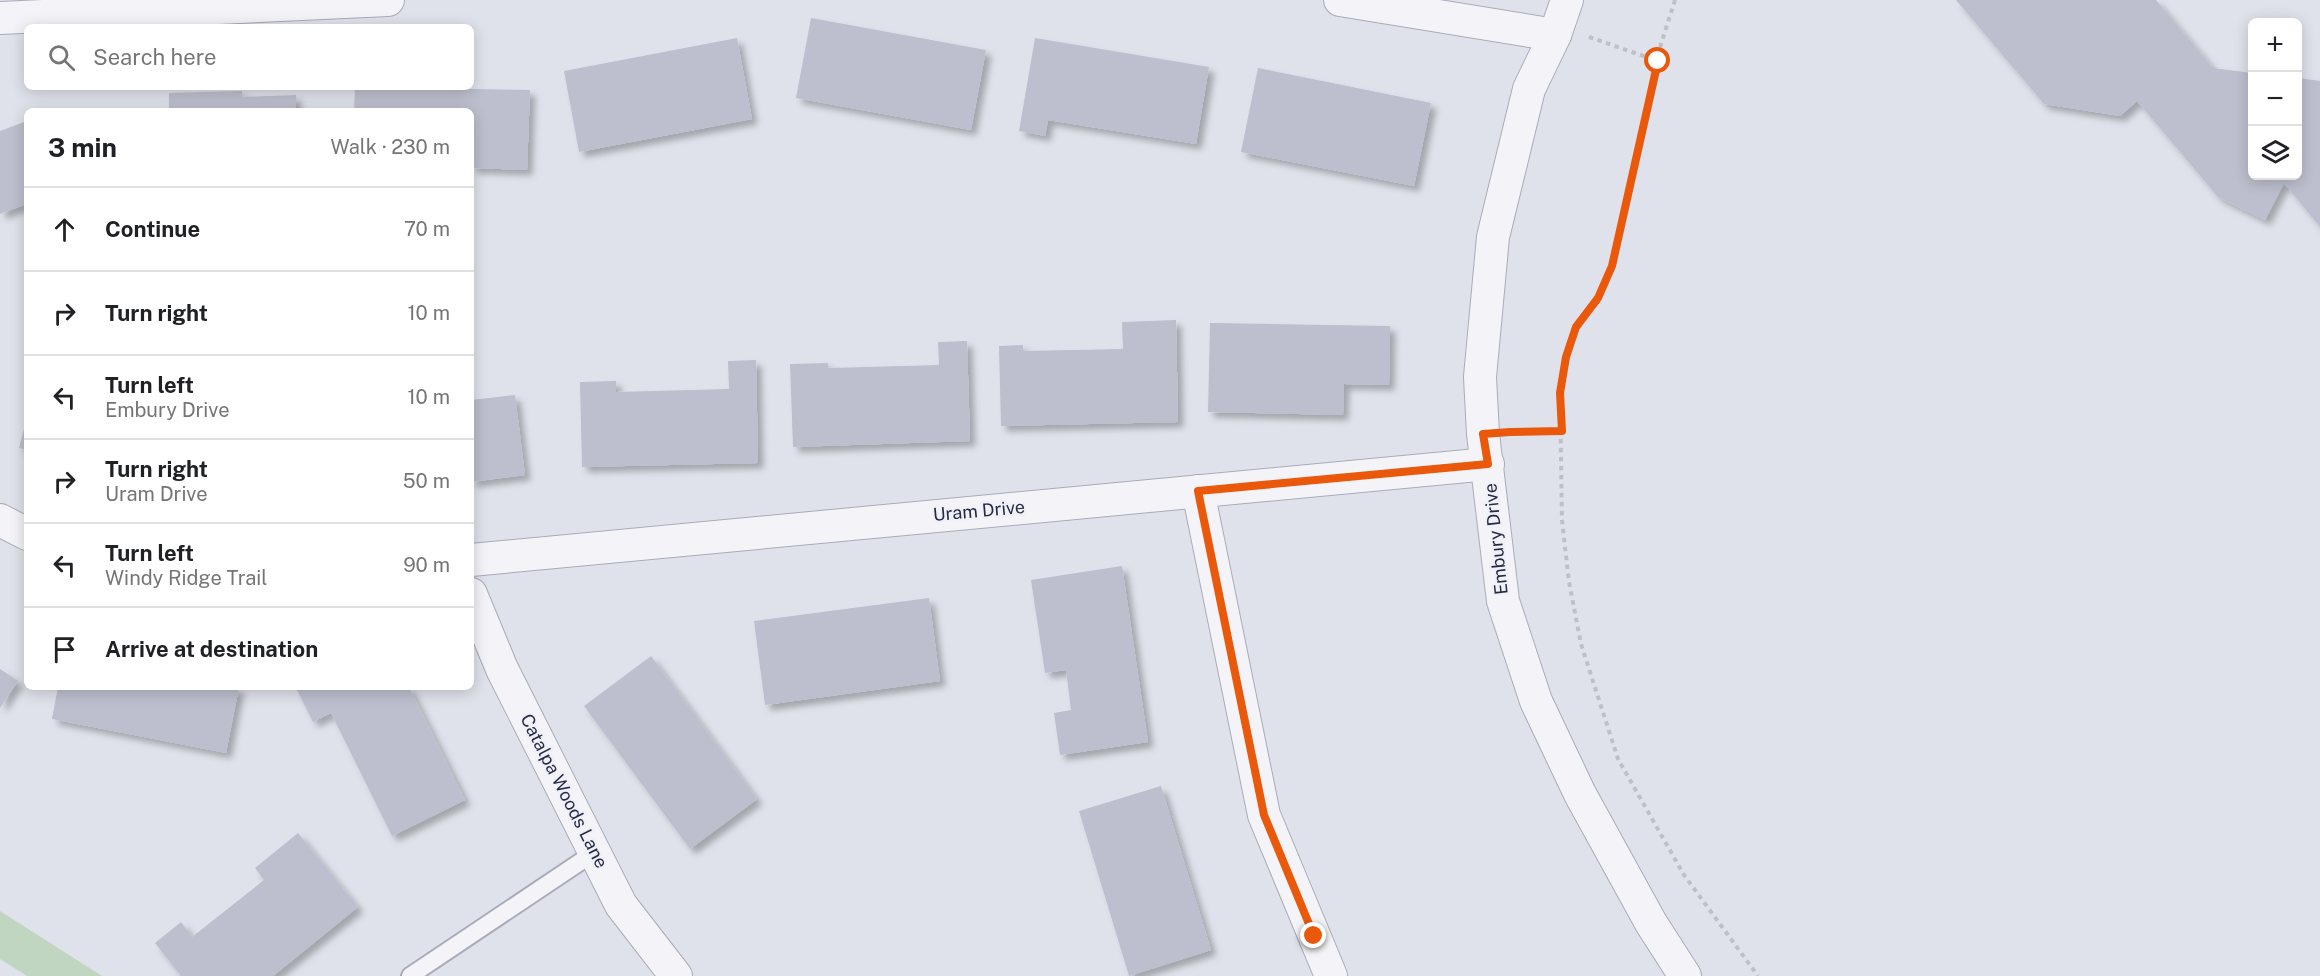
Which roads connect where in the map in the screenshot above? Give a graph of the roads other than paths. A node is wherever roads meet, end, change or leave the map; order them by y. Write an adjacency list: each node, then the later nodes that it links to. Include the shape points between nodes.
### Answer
1 (388, 0): 4 (street)
2 (1340, 0): 5 (street)
3 (1568, 0): 5 (street, Embury Drive)
4 (0, 18)
5 (1555, 35): 6 (street, Embury Drive, via 1529,89 1493,237 1480,377)
6 (1486, 449): 7 (street, Uram Drive); 16 (street, Embury Drive, via 1503,601 1536,701 1580,794)
7 (1198, 491): 10 (street, Uram Drive); 15 (street, via 1264,815)
8 (0, 520): 9 (street)
9 (24, 532)
10 (474, 560)
11 (474, 601): 12 (street, Catalpa Woods Lane, via 502,669)
12 (595, 852): 13 (lane); 14 (street, Catalpa Woods Lane, via 621,904)
13 (410, 976)
14 (676, 976)
15 (1331, 976)
16 (1684, 976)

